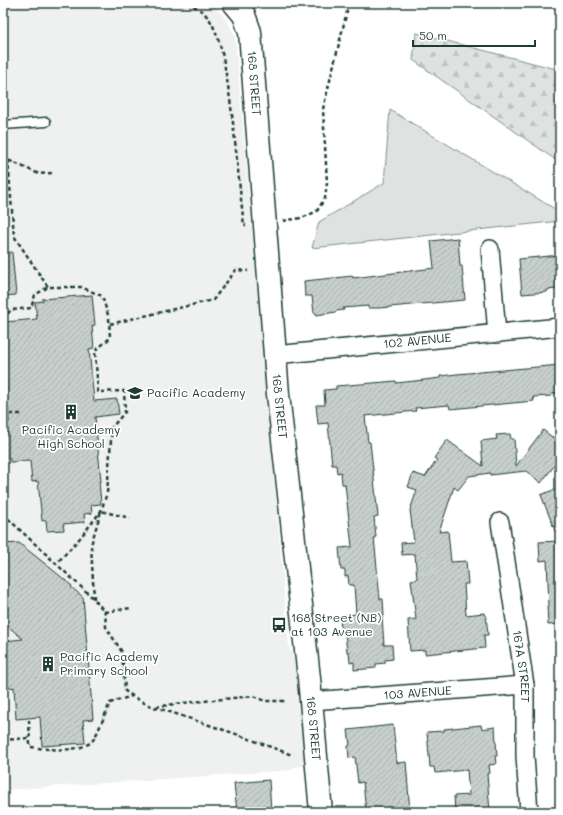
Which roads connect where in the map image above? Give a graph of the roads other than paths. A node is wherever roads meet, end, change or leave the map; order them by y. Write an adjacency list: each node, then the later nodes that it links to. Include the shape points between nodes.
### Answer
1 (234, 3): 7 (street, 168 STREET, via 244,15 250,32)
2 (46, 122): 3 (lane)
3 (3, 125)
4 (490, 249): 6 (street)
5 (560, 327): 6 (street, 102 AVENUE)
6 (497, 334): 7 (street, 102 AVENUE)
7 (275, 355): 10 (street, 168 STREET)
8 (500, 522): 9 (street, 167A STREET)
9 (525, 685): 10 (street, 103 AVENUE); 12 (street, 167A STREET, via 525,756)
10 (311, 701): 11 (street, 168 STREET)
11 (321, 812)
12 (529, 812)

